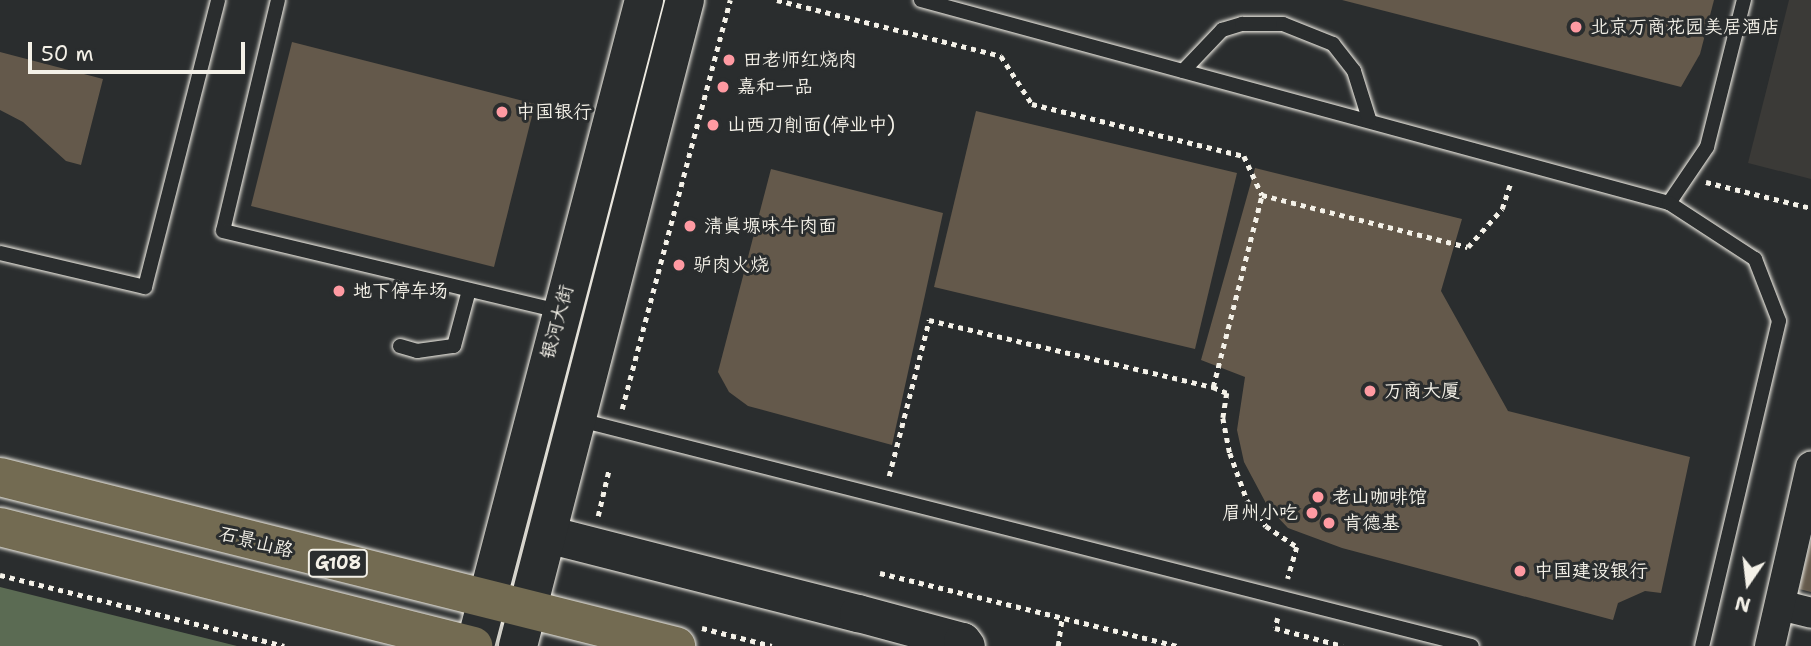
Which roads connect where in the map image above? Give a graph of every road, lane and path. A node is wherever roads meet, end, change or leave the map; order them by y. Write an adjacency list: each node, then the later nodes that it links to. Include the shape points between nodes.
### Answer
1 (218, 0): 20 (lane, via 145,287)
2 (278, 0): 21 (lane, via 223,231)
3 (644, 0): 22 (main road, 银河大街)
4 (685, 0): 26 (main road)
5 (730, 0): 25 (path, via 622,409)
6 (777, 0): 17 (path, via 1000,56 1032,104 1244,156)
7 (921, 0): 9 (lane)
8 (1744, 0): 13 (lane, via 1707,147)
9 (1183, 71): 10 (lane); 10 (lane, via 1222,30 1241,24 1283,23 1333,44 1354,71)
10 (1369, 119): 11 (lane)
11 (1519, 162): 14 (path); 18 (lane)
12 (1716, 171): 16 (path)
13 (1686, 177): 16 (path); 18 (lane)
14 (1512, 180): 15 (path); 17 (path, via 1502,209 1468,247)
15 (1525, 184)
16 (1712, 184): 18 (path); 19 (path)
17 (1262, 195): 24 (path)
18 (1673, 205): 50 (lane, via 1755,259 1779,321)
19 (1811, 208)
20 (0, 253)
21 (469, 290): 22 (lane); 23 (lane, via 454,346 417,351)
22 (560, 311): 37 (main road, 银河大街)
23 (400, 346)
24 (1213, 387): 29 (path, via 929,320 892,476); 36 (path, via 1227,393 1223,418 1247,499 1266,526 1297,547)
25 (636, 412)
26 (575, 419): 33 (main road); 36 (lane)
27 (1811, 467): 38 (street)
28 (609, 469): 31 (path)
29 (878, 473)
30 (0, 477): 37 (highway, 石景山路 / G108)
31 (598, 519)
32 (0, 527): 43 (highway, G108)
33 (547, 534): 41 (main road); 45 (street, via 858,613 962,641)
34 (880, 573): 40 (path)
35 (0, 575): 42 (path)
36 (1283, 598): 48 (path, via 1275,628); 49 (lane)
37 (486, 600): 41 (highway, 石景山路 / G108); 43 (main road, 银河大街)
38 (1780, 605): 39 (street); 51 (street)
39 (1811, 613)
40 (1062, 618): 46 (path); 47 (path)
41 (523, 628): 44 (highway, 石景山路 / G108)
42 (284, 646)
43 (474, 646)
44 (676, 646)
45 (966, 646)
46 (1058, 646)
47 (1178, 646)
48 (1343, 646)
49 (1472, 646)
50 (1702, 646)
51 (1770, 646)

